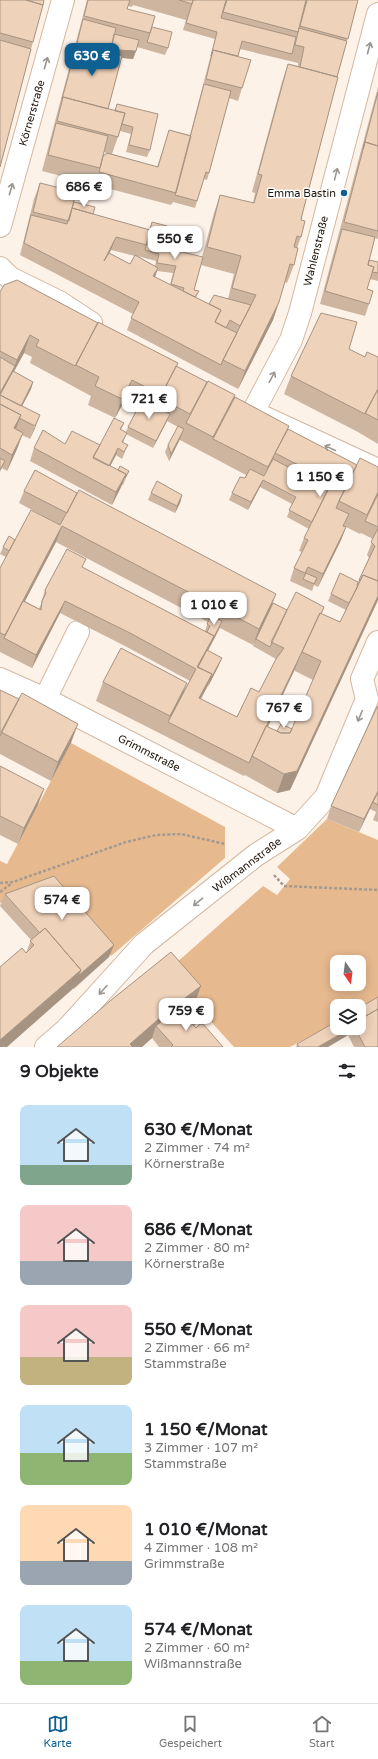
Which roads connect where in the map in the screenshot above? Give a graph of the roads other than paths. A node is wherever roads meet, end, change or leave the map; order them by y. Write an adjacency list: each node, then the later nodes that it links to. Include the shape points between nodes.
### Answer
1 (63, 0): 3 (street, Körnerstraße, one-way to 1)
2 (378, 14): 7 (street, Wahlenstraße, one-way to 2, via 291,340 300,313)
3 (0, 226)
4 (5, 273): 5 (street, via 59,302)
5 (108, 334)
6 (232, 401): 7 (street)
7 (253, 412): 8 (street, one-way to 7)
8 (378, 470)
9 (78, 632): 12 (street)
10 (378, 642): 13 (street, Wißmannstraße, one-way to 13, via 362,679 367,699 326,797)
11 (0, 679): 12 (street, Grimmstraße)
12 (45, 699): 13 (street, Grimmstraße)
13 (296, 829): 14 (street, Wißmannstraße, one-way to 14, via 256,855 144,944 67,1029)
14 (46, 1047)

